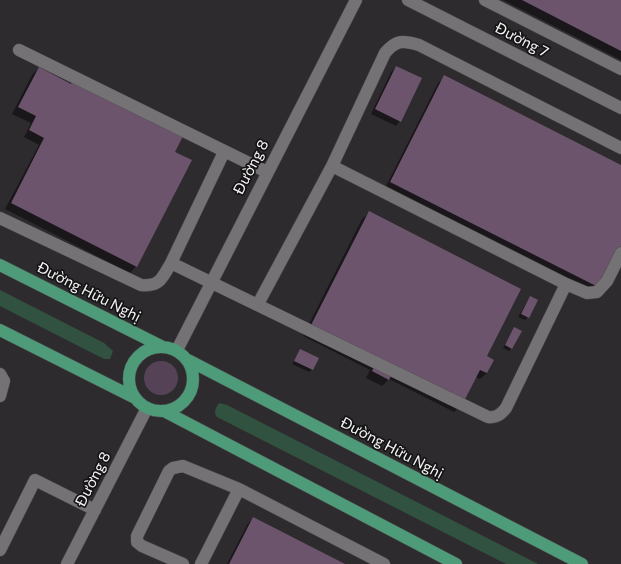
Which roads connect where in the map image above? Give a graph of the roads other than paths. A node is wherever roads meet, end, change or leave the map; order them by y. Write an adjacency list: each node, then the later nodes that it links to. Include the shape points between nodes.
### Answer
1 (356, 0): 10 (street, Đường 8)
2 (408, 0): 6 (street, Đường 7)
3 (485, 0): 5 (street)
4 (20, 50): 8 (street)
5 (621, 69)
6 (621, 108)
7 (621, 148): 9 (street, via 419,45 398,42 392,45 386,54)
8 (224, 152): 10 (street); 13 (street)
9 (332, 166): 16 (street); 17 (street)
10 (267, 172): 15 (street, Đường 8)
11 (0, 218): 13 (street, via 141,285 150,286 157,283)
12 (621, 253): 16 (street, via 607,281 597,292 587,293)
13 (170, 262): 15 (street)
14 (0, 265): 19 (main road, Đường Hữu Nghị)
15 (210, 282): 17 (street); 20 (street, Đường 8)
16 (566, 284): 17 (street, via 506,408 499,416 493,418)
17 (258, 304)
18 (0, 330): 24 (main road)
19 (163, 347): 20 (main road); 24 (main road, via 155,347 142,353 133,364 129,385)
20 (177, 350): 21 (main road)
21 (188, 360): 26 (main road, via 193,372 191,393 183,404); 35 (main road, Đường Hữu Nghị)
22 (0, 374): 23 (street, via 4,381)
23 (0, 396)
24 (135, 398): 25 (main road)
25 (147, 408): 26 (main road); 28 (street, Đường 8)
26 (164, 411): 34 (main road)
27 (239, 489): 31 (street, via 183,466 169,471 138,531 137,542); 32 (street); 33 (street)
28 (95, 510): 29 (street, via 35,480); 30 (street, Đường 8)
29 (0, 550)
30 (67, 564)
31 (183, 564)
32 (201, 564)
33 (384, 564)
34 (456, 564)
35 (582, 564)

